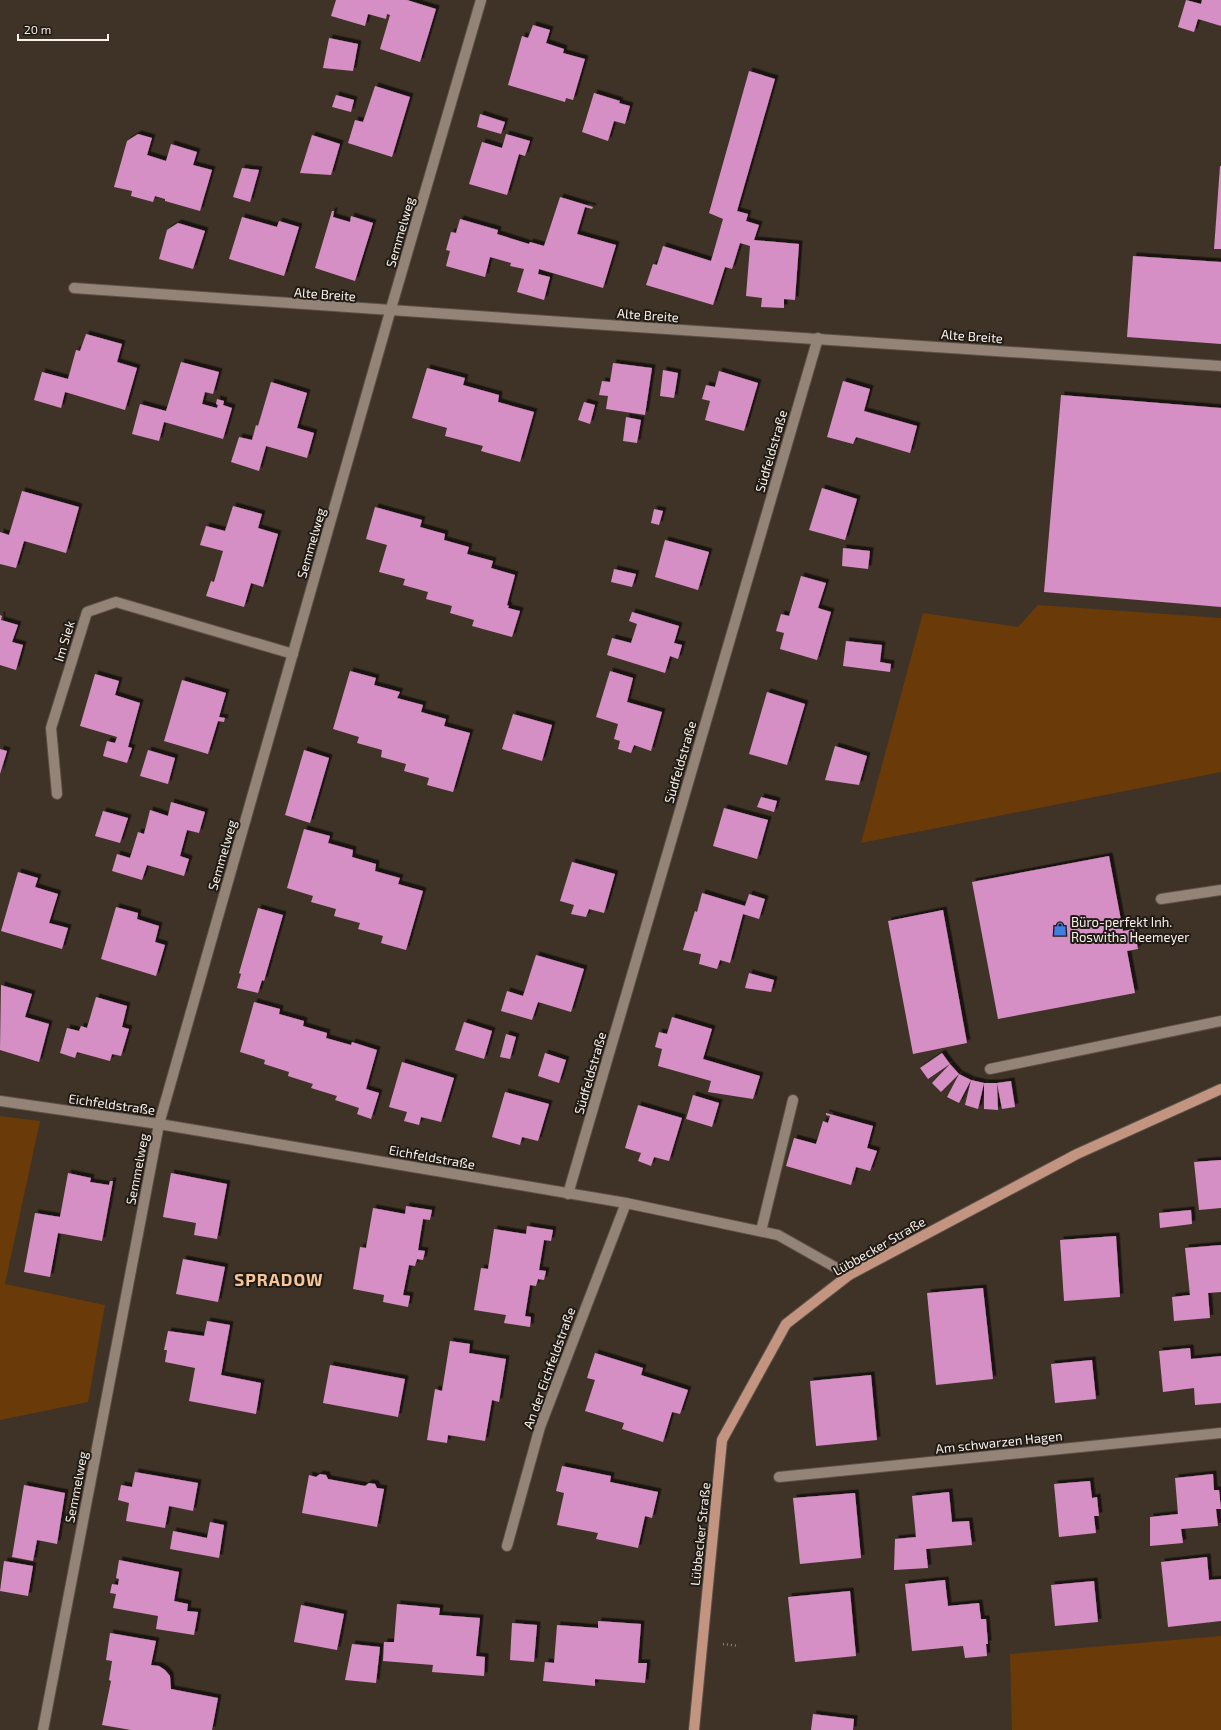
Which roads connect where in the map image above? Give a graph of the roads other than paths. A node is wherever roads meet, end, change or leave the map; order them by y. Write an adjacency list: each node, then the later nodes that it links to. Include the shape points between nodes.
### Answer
1 (481, 0): 3 (street, Semmelweg)
2 (74, 288): 3 (street, Alte Breite)
3 (390, 312): 4 (street, Alte Breite); 6 (street, Semmelweg)
4 (818, 338): 5 (street, Alte Breite); 16 (street, Südfeldstraße)
5 (1221, 366)
6 (293, 654): 7 (street, Im Siek, via 116,602 87,612 51,728); 15 (street, Semmelweg)
7 (57, 794)
8 (1221, 890): 9 (street)
9 (1161, 899)
10 (1221, 1021): 11 (street)
11 (990, 1069)
12 (1221, 1089): 19 (main road, Lübbecker Straße, via 1077,1154)
13 (793, 1100): 18 (street)
14 (0, 1101): 15 (street, Eichfeldstraße)
15 (159, 1124): 16 (street, Eichfeldstraße); 23 (street, Semmelweg)
16 (568, 1194): 17 (street, Eichfeldstraße)
17 (626, 1203): 18 (street, Eichfeldstraße); 22 (street, An der Eichfeldstraße, via 540,1427)
18 (761, 1231): 19 (street, Eichfeldstraße, via 778,1235)
19 (849, 1275): 24 (main road, Lübbecker Straße, via 786,1324 722,1440)
20 (1221, 1432): 21 (street, Am schwarzen Hagen)
21 (779, 1477)
22 (507, 1546)
23 (43, 1730)
24 (694, 1730)

